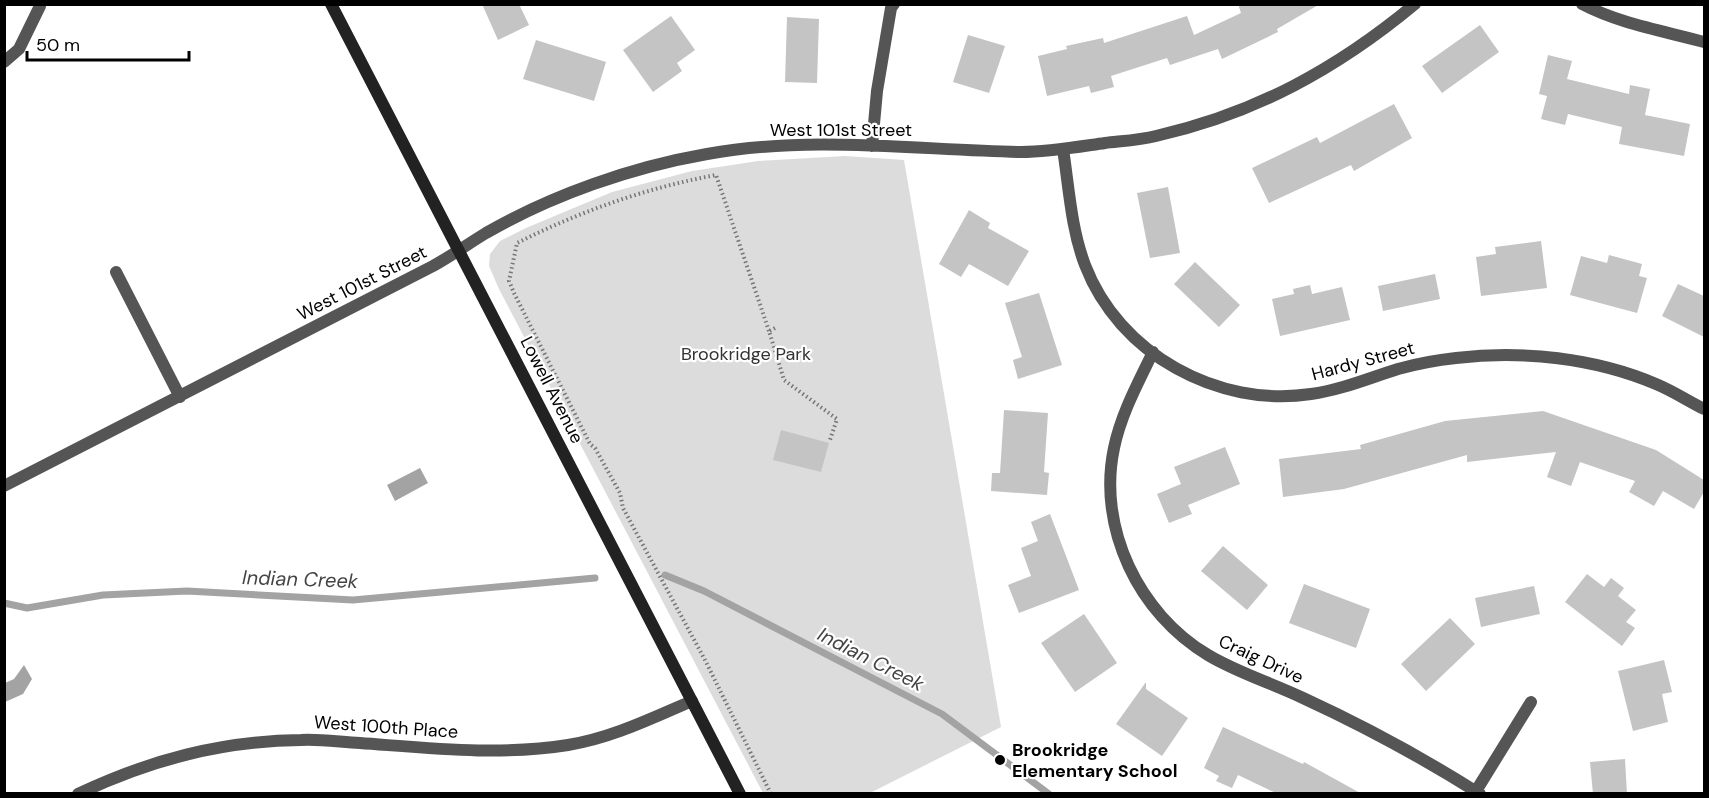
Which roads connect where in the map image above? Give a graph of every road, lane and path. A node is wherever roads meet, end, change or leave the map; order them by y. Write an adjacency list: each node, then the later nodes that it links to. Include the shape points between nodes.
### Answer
1 (331, 4): 10 (street, Lowell Avenue)
2 (1415, 4): 9 (street, West 101st Street, via 1377,37 1272,97 1209,122 1155,136)
3 (1582, 4): 6 (street, via 1639,25)
4 (40, 6): 7 (street, via 19,49)
5 (891, 6): 8 (street)
6 (1704, 42)
7 (4, 62)
8 (872, 146): 9 (street, West 101st Street, via 1024,152); 10 (street, West 101st Street, via 781,146 707,154 620,176 556,199)
9 (1063, 149): 14 (street, Hardy Street, via 1075,230 1093,284 1130,334)
10 (460, 250): 15 (street, West 101st Street); 19 (street, Lowell Avenue)
11 (116, 272): 15 (street)
12 (776, 328): 13 (path)
13 (769, 331): 17 (path, via 784,380 837,419); 24 (path, via 716,175 615,200 518,243 509,281 514,293 590,444 620,493 623,508)
14 (1153, 352): 16 (street, Hardy Street, via 1208,384 1279,397 1330,390 1401,368 1457,358 1557,358 1600,366 1655,384); 21 (street, Craig Drive, via 1118,430 1111,471 1116,532 1139,588 1169,625 1207,655 1385,738)
15 (180, 397): 18 (street, West 101st Street)
16 (1704, 409)
17 (830, 440)
18 (4, 486)
19 (692, 700): 22 (street, West 100th Place, via 610,734 569,745 512,751 302,740 240,743 184,754 122,773); 23 (street, Lowell Avenue)
20 (1531, 702): 21 (street, Craig Drive)
21 (1478, 792)
22 (78, 794)
23 (740, 794)
24 (771, 794)

